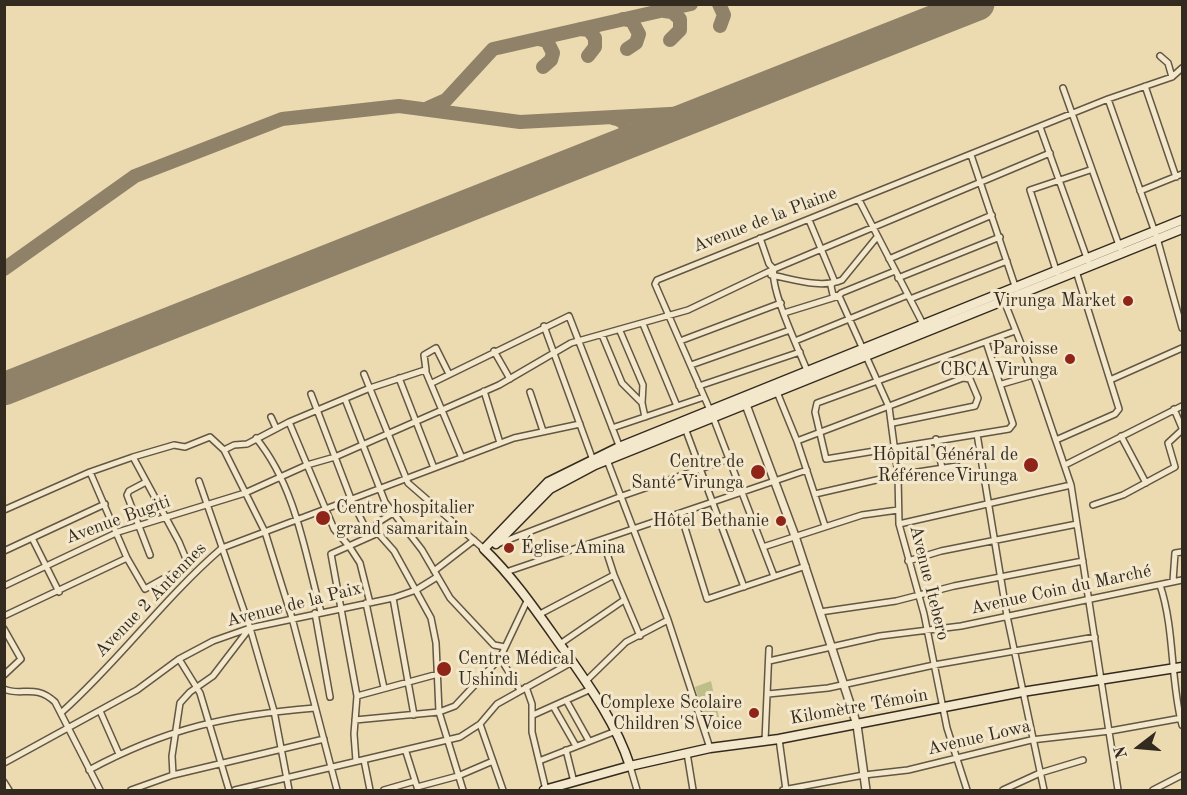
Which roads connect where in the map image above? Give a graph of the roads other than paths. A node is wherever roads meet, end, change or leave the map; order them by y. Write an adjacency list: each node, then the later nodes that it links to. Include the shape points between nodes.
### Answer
1 (1160, 56): 3 (street, via 1168,63)
2 (1182, 70): 3 (street, Avenue de la Plaine)
3 (1172, 77): 4 (street, Avenue de la Plaine)
4 (1145, 86): 6 (street, Avenue de la Plaine); 13 (street)
5 (1063, 88): 7 (street)
6 (1108, 99): 7 (street, Avenue de la Plaine); 16 (street)
7 (1071, 114): 8 (street, Avenue de la Plaine); 11 (street)
8 (1040, 127): 9 (street); 10 (street, Avenue de la Plaine)
9 (1050, 153): 14 (street, Avenue Bugiti); 15 (street)
10 (971, 155): 14 (street); 17 (street, Avenue de la Plaine)
11 (1090, 170): 15 (street); 27 (street)
12 (1182, 174): 13 (street)
13 (1176, 177): 16 (street)
14 (981, 181): 18 (street); 21 (street, Avenue Bugiti)
15 (1059, 181): 30 (street); 35 (street, via 1030,192)
16 (1140, 191): 22 (street)
17 (859, 200): 19 (street, Avenue de la Plaine); 21 (street)
18 (992, 215): 24 (street); 28 (street)
19 (809, 220): 25 (street, Avenue de la Plaine); 26 (street, Avenue Itebero)
20 (1181, 227): 22 (main road)
21 (873, 229): 23 (street); 26 (street, Avenue Bugiti)
22 (1156, 235): 27 (main road); 49 (street)
23 (877, 237): 28 (street); 37 (street, via 843,280)
24 (1000, 237): 29 (street); 36 (street)
25 (760, 238): 32 (street); 44 (street, Avenue de la Plaine, via 657,280 655,284)
26 (822, 249): 32 (street, Avenue Bugiti); 37 (street, Avenue Itebero)
27 (1120, 249): 30 (main road)
28 (889, 259): 33 (street)
29 (1007, 261): 38 (street); 41 (street)
30 (1088, 262): 31 (main road)
31 (1074, 267): 35 (main road); 71 (street)
32 (774, 269): 34 (street, Avenue Bugiti)
33 (895, 271): 36 (street); 39 (street)
34 (769, 274): 37 (street); 42 (street); 44 (street, Avenue Bugiti)
35 (1057, 274): 38 (main road)
36 (898, 278): 41 (street)
37 (835, 283): 39 (street); 39 (street, Avenue Itebero, via 833,295)
38 (1017, 290): 40 (main road)
39 (840, 295): 43 (street); 45 (street, Avenue Itebero)
40 (1001, 296): 48 (main road); 52 (street)
41 (909, 297): 45 (street); 48 (street)
42 (781, 303): 43 (street); 56 (street)
43 (784, 313): 50 (street)
44 (669, 317): 46 (street, Avenue Bugiti); 56 (street, Avenue de la Plaine)
45 (848, 319): 54 (street); 61 (street, Avenue Itebero)
46 (643, 324): 51 (street, Avenue Bugiti); 85 (street)
47 (544, 326): 55 (street, via 569,316); 59 (street); 60 (street)
48 (924, 327): 61 (main road)
49 (1182, 328)
50 (790, 330): 54 (street); 63 (street)
51 (620, 331): 53 (street, Avenue Bugiti); 84 (street, via 643,385)
52 (1015, 331): 57 (street); 68 (street)
53 (602, 335): 55 (street, Avenue Bugiti); 84 (street, via 622,383)
54 (795, 340): 62 (street)
55 (577, 341): 60 (street, Avenue Bugiti); 99 (street)
56 (680, 341): 63 (street, Avenue de la Plaine)
57 (986, 342): 72 (street); 74 (street)
58 (1182, 348): 71 (street)
59 (494, 351): 67 (street); 70 (street)
60 (555, 351): 70 (street, Avenue Bugiti); 97 (street)
61 (864, 351): 65 (main road); 72 (street, Avenue Itebero)
62 (800, 352): 65 (street); 75 (street)
63 (691, 365): 75 (street, Avenue de la Plaine)
64 (426, 370): 67 (street, via 424,355 436,348); 69 (street); 73 (street)
65 (809, 373): 79 (main road); 83 (main road)
66 (364, 374): 76 (street)
67 (449, 374): 73 (street)
68 (1033, 375): 74 (street); 109 (street)
69 (399, 378): 76 (street); 94 (street)
70 (510, 379): 77 (street, Avenue Bugiti)
71 (1110, 380): 109 (street, via 1119,405 1117,412)
72 (878, 382): 87 (street, Avenue Itebero); 104 (street, via 815,404)
73 (432, 383): 90 (street)
74 (1002, 384): 105 (street, via 1012,426)
75 (699, 387): 81 (street, Avenue de la Plaine)
76 (370, 388): 82 (street); 102 (street)
77 (483, 391): 90 (street, Avenue Bugiti); 111 (street)
78 (530, 392): 103 (street)
79 (777, 392): 83 (main road); 110 (street)
80 (311, 394): 89 (street)
81 (704, 397): 85 (street); 91 (street, Avenue de la Plaine)
82 (345, 399): 89 (street); 112 (street)
83 (745, 402): 91 (main road); 133 (street)
84 (642, 403): 93 (street)
85 (677, 406): 93 (street)
86 (1182, 406): 88 (street)
87 (889, 407): 96 (street, Avenue Itebero); 96 (street, via 966,377 978,398 978,403 970,407); 104 (street)
88 (1174, 409): 101 (street); 106 (street)
89 (317, 410): 95 (street); 117 (street)
90 (443, 411): 94 (street, Avenue Bugiti); 118 (street)
91 (711, 415): 100 (main road); 115 (main road); 119 (street, Avenue de la Plaine)
92 (271, 417): 98 (street)
93 (645, 417): 99 (street)
94 (415, 421): 102 (street, Avenue Bugiti); 125 (street)
95 (289, 422): 98 (street); 122 (street)
96 (893, 423): 113 (street, Avenue Itebero)
97 (580, 424): 103 (street, Avenue 2 Antennes); 121 (street)
98 (276, 428): 107 (street)
99 (612, 428): 115 (street)
100 (685, 428): 115 (main road); 127 (street)
101 (1182, 429): 136 (street, via 1168,443 1175,467)
102 (389, 431): 112 (street, Avenue Bugiti); 132 (street)
103 (543, 431): 111 (street, Avenue 2 Antennes)
104 (820, 432): 110 (street); 113 (street, via 828,460)
105 (977, 434): 108 (street); 145 (street)
106 (1121, 436): 124 (street); 136 (street)
107 (256, 438): 114 (street); 131 (street)
108 (936, 439): 113 (street); 126 (street)
109 (1056, 440): 124 (street)
110 (797, 441): 128 (street)
111 (500, 443): 118 (street, Avenue 2 Antennes)
112 (362, 444): 117 (street, Avenue Bugiti); 138 (street)
113 (895, 447): 130 (street, Avenue Itebero)
114 (224, 450): 116 (street, via 210,437 185,447 174,445); 140 (street)
115 (621, 450): 120 (main road); 121 (main road)
116 (133, 456): 129 (street); 134 (street)
117 (335, 457): 122 (street, Avenue Bugiti); 144 (street)
118 (462, 458): 125 (street, Avenue 2 Antennes)
119 (729, 459): 127 (street); 141 (street, Avenue de la Plaine)
120 (607, 460): 121 (main road); 143 (street)
121 (593, 462): 139 (main road)
122 (307, 465): 131 (street, Avenue Bugiti); 151 (street)
123 (957, 465): 126 (street)
124 (1065, 465): 137 (street)
125 (434, 468): 132 (street, Avenue 2 Antennes)
126 (942, 468): 130 (street)
127 (701, 469): 143 (street); 146 (street)
128 (807, 470): 133 (street); 142 (street)
129 (90, 472): 147 (street); 150 (street)
130 (898, 475): 142 (street); 152 (street, Avenue Itebero)
131 (280, 479): 140 (street, Avenue Bugiti); 156 (street)
132 (407, 479): 138 (street, Avenue 2 Antennes); 168 (street)
133 (775, 481): 141 (street); 166 (street)
134 (146, 482): 155 (street); 160 (street, via 127,495)
135 (199, 482): 148 (street)
136 (1146, 483): 149 (street)
137 (1071, 485): 145 (street); 158 (street)
138 (380, 489): 144 (street, Avenue 2 Antennes); 153 (street)
139 (544, 490): 171 (main road); 176 (main road)
140 (245, 493): 148 (street, Avenue Bugiti); 164 (street)
141 (742, 493): 146 (street); 173 (street, Avenue de la Plaine)
142 (815, 494): 161 (street)
143 (622, 496): 162 (street); 171 (street)
144 (351, 499): 151 (street, Avenue 2 Antennes); 159 (street)
145 (988, 502): 157 (street); 169 (street)
146 (712, 503): 154 (street); 195 (street)
147 (105, 504): 163 (street); 167 (street)
148 (205, 505): 155 (street, Avenue Bugiti); 174 (street)
149 (1093, 505)
150 (4, 510)
151 (324, 510): 156 (street, Avenue 2 Antennes); 172 (street, via 337,534)
152 (898, 510): 157 (street, Avenue Itebero); 161 (street, via 872,512)
153 (393, 513): 165 (street, via 377,524); 187 (street)
154 (681, 515): 162 (street); 195 (street, via 707,599)
155 (164, 518): 160 (street, Avenue Bugiti); 183 (street)
156 (298, 520): 164 (street, Avenue 2 Antennes); 205 (street)
157 (899, 524): 180 (street, Avenue Itebero)
158 (1077, 524): 169 (street); 181 (street)
159 (364, 525)
160 (140, 526): 163 (street, Avenue Bugiti); 178 (street)
161 (825, 526): 166 (street)
162 (635, 530): 170 (street); 211 (street)
163 (118, 532): 179 (street); 182 (street, Avenue Bugiti)
164 (265, 532): 174 (street, Avenue 2 Antennes); 210 (street)
165 (378, 533): 172 (street); 196 (street, via 394,551)
166 (795, 536): 173 (street); 184 (street)
167 (32, 538): 175 (street); 182 (street)
168 (474, 540): 176 (street); 187 (street, Avenue de la Paix)
169 (994, 540): 180 (street); 190 (street)
170 (603, 541): 185 (street); 188 (street)
171 (495, 544): 176 (main road)
172 (349, 546): 203 (street, via 360,563); 204 (street, via 331,554)
173 (763, 547): 189 (street, Avenue de la Plaine)
174 (222, 548): 186 (street, Avenue 2 Antennes); 212 (street)
175 (4, 551)
176 (486, 551): 185 (main road)
177 (1182, 552): 192 (street, via 1175,553)
178 (150, 555)
179 (128, 558): 183 (street, via 145,589); 197 (street)
180 (908, 561): 198 (street, Avenue Itebero)
181 (1083, 561): 190 (street); 202 (street)
182 (46, 565): 194 (street, Avenue Bugiti); 197 (street)
183 (188, 565): 186 (street)
184 (806, 566): 189 (street); 206 (street)
185 (507, 572): 200 (main road)
186 (193, 573): 250 (street, Avenue 2 Antennes)
187 (436, 574): 196 (street, Avenue de la Paix); 218 (street, via 462,612 492,644)
188 (614, 575): 201 (street); 207 (street)
189 (774, 576): 195 (street)
190 (1001, 578): 198 (street); 209 (street)
191 (1182, 580): 192 (street, Avenue Coin du Marché)
192 (1173, 581): 193 (street, Avenue Coin du Marché)
193 (1160, 585): 202 (street, Avenue Coin du Marché); 228 (street)
194 (4, 586)
195 (744, 587)
196 (416, 590): 199 (street, Avenue de la Paix); 229 (street, via 430,618)
197 (59, 592): 208 (street)
198 (919, 595): 206 (street); 214 (street, Avenue Itebero)
199 (393, 598): 203 (street, Avenue de la Paix); 232 (street)
200 (528, 599): 207 (main road); 218 (street)
201 (624, 600): 215 (street); 217 (street)
202 (1089, 600): 209 (street, Avenue Coin du Marché); 216 (street)
203 (368, 603): 204 (street, Avenue de la Paix); 236 (street)
204 (340, 608): 205 (street, Avenue de la Paix); 242 (street)
205 (318, 612): 210 (street, Avenue de la Paix); 243 (street)
206 (820, 612): 219 (street)
207 (540, 614): 217 (main road)
208 (4, 616)
209 (1007, 616): 214 (street, Avenue Coin du Marché); 221 (street)
210 (292, 618): 212 (street, Avenue de la Paix); 246 (street)
211 (668, 620): 215 (street); 270 (street)
212 (250, 628): 223 (street, Avenue de la Paix); 235 (street, via 213,676); 249 (street)
213 (4, 629): 230 (street, via 21,659)
214 (926, 629): 219 (street, Avenue Coin du Marché); 226 (street, Avenue Itebero)
215 (640, 636): 233 (street, via 618,648)
216 (1095, 637): 221 (street); 231 (street)
217 (560, 644): 225 (main road)
218 (505, 647): 222 (street)
219 (832, 648): 224 (street, Avenue Coin du Marché); 234 (street)
220 (770, 649): 224 (street)
221 (1014, 650): 226 (street); 240 (street)
222 (500, 658): 238 (street); 251 (street, via 462,701)
223 (179, 659): 235 (street); 248 (street, Avenue de la Paix)
224 (769, 661): 241 (street)
225 (572, 662): 233 (main road); 238 (street)
226 (934, 665): 234 (street); 247 (street, Avenue Itebero)
227 (1182, 667): 228 (main road, Kilomètre Témoin)
228 (1173, 669): 231 (main road, Kilomètre Témoin); 255 (street)
229 (438, 674): 232 (street); 251 (street)
230 (4, 675)
231 (1101, 679): 240 (main road, Kilomètre Témoin); 262 (street)
232 (409, 681): 236 (street); 252 (street)
233 (586, 681): 239 (main road)
234 (844, 683): 241 (street, via 810,691); 258 (street)
235 (198, 688): 256 (street); 261 (street, via 180,703)
236 (384, 688): 242 (street)
237 (4, 689): 250 (street, via 47,694)
238 (523, 689): 253 (street); 257 (street, via 492,709)
239 (591, 689): 244 (street); 260 (main road)
240 (1022, 692): 247 (main road, Kilomètre Témoin); 265 (street)
241 (768, 694): 268 (street)
242 (357, 696): 254 (street)
243 (330, 698)
244 (566, 700): 245 (street); 267 (street)
245 (553, 706): 253 (street); 269 (street)
246 (315, 708): 249 (street); 263 (street)
247 (944, 709): 258 (main road, Kilomètre Témoin); 276 (street, Avenue Itebero)
248 (100, 711): 259 (street, Avenue de la Paix); 275 (street)
249 (274, 711): 256 (street); 271 (street)
250 (62, 712): 259 (street)
251 (439, 712): 252 (street); 266 (street)
252 (414, 715): 254 (street)
253 (533, 715): 281 (street, via 532,732)
254 (355, 720): 279 (street)
255 (1182, 720): 262 (street, Avenue Lowa)
256 (209, 723): 261 (street); 283 (street)
257 (480, 724): 266 (street); 280 (street)
258 (857, 725): 264 (main road, Kilomètre Témoin); 289 (street)
259 (69, 727): 282 (street, Avenue de la Paix); 286 (street)
260 (617, 730): 267 (street); 284 (main road)
261 (175, 731): 275 (street); 288 (street)
262 (1110, 731): 265 (street, Avenue Lowa); 315 (street)
263 (324, 739): 271 (street); 285 (street)
264 (779, 739): 268 (main road, Kilomètre Témoin); 310 (street)
265 (1031, 740): 276 (street, Avenue Lowa); 287 (street)
266 (447, 741): 273 (street); 291 (street)
267 (589, 741): 269 (street)
268 (765, 741): 270 (main road, Kilomètre Témoin)
269 (576, 746): 272 (street)
270 (710, 748): 274 (main road, Kilomètre Témoin)
271 (282, 749): 283 (street); 292 (street)
272 (566, 750): 281 (street); 294 (street)
273 (406, 752): 277 (street); 295 (street)
274 (687, 753): 284 (main road, Kilomètre Témoin); 309 (street)
275 (119, 754): 286 (street)
276 (955, 758): 289 (street, Avenue Lowa, via 908,770); 312 (street, Avenue Itebero)
277 (364, 760): 279 (street); 303 (street)
278 (1083, 760): 287 (street)
279 (356, 761): 285 (street)
280 (493, 761): 291 (street); 306 (street)
281 (539, 761): 307 (street)
282 (4, 763)
283 (220, 764): 288 (street); 299 (street)
284 (630, 766): 294 (main road, Kilomètre Témoin); 308 (street)
285 (331, 768): 292 (street); 302 (street)
286 (89, 770): 297 (street)
287 (1040, 773): 313 (street); 314 (street)
288 (173, 775): 298 (street)
289 (864, 775): 310 (street, Avenue Lowa); 311 (street)
290 (1182, 775): 316 (street)
291 (458, 776): 295 (street); 305 (street)
292 (287, 778): 300 (street); 301 (street)
293 (4, 782): 296 (street)
294 (574, 782): 307 (main road, Kilomètre Témoin)
295 (417, 786): 304 (street)
296 (9, 790)
297 (100, 790)
298 (131, 790)
299 (228, 790)
300 (235, 790)
301 (289, 790)
302 (337, 790)
303 (370, 790)
304 (384, 790)
305 (463, 790)
306 (503, 790)
307 (545, 790)
308 (637, 790)
309 (693, 790)
310 (785, 790)
311 (866, 790)
312 (967, 790)
313 (1003, 790)
314 (1044, 790)
315 (1118, 790)
316 (1153, 790)

